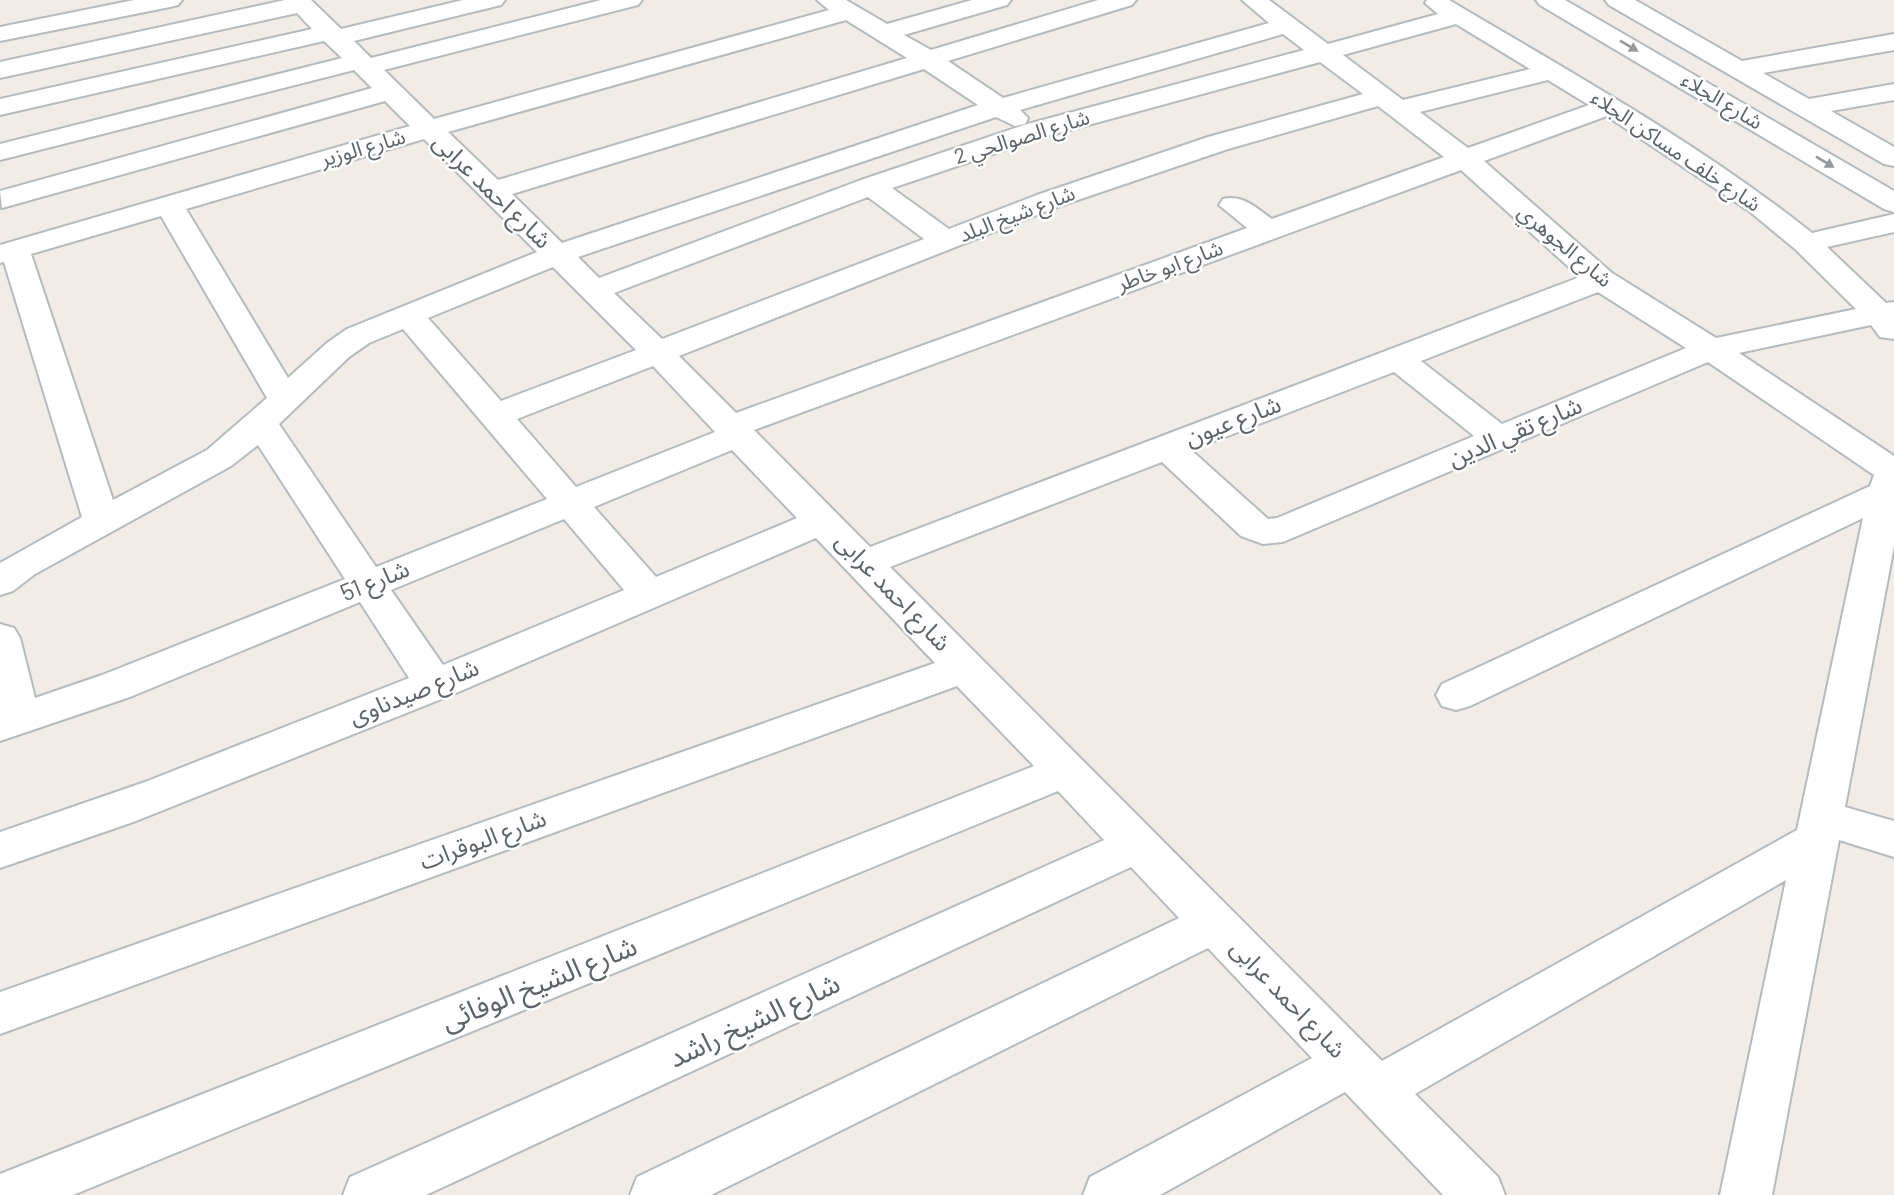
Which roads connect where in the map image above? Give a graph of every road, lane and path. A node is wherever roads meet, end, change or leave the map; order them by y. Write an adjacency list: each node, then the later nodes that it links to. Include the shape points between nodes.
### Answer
1 (170, 0): 16 (street)
2 (493, 0): 20 (street)
3 (630, 0): 20 (street)
4 (999, 0): 15 (street)
5 (1124, 0): 21 (street)
6 (1254, 0): 13 (street, شارع الجوهري)
7 (1432, 0): 12 (street, شارع خلف مساكن الجلاء)
8 (1548, 0): 14 (street, شارع الجلاء)
9 (1616, 0): 22 (street, شارع الجلاء)
10 (299, 2): 20 (street, شارع احمد عرابى); 23 (street)
11 (839, 6): 15 (street); 31 (street, شارع الوزير)
12 (1459, 16): 18 (street, شارع خلف مساكن الجلاء); 19 (street, شارع الصوالحي 2)
13 (1288, 24): 19 (street, شارع الجوهري); 29 (street)
14 (1592, 24): 18 (street); 39 (street, شارع الجلاء, one-way to 39)
15 (883, 33): 21 (street)
16 (0, 34)
17 (1894, 42): 22 (street)
18 (1509, 45): 24 (street, شارع خلف مساكن الجلاء)
19 (1323, 51): 26 (street, شارع الجوهري); 32 (street, شارع الصوالحي 2)
20 (356, 58): 28 (street); 31 (street, شارع احمد عرابى); 33 (street); 38 (street)
21 (927, 59): 29 (street); 37 (street)
22 (1739, 69): 30 (street, شارع الجلاء)
23 (0, 70)
24 (1554, 71): 26 (street, شارع شيخ البلد); 27 (street, شارع خلف مساكن الجلاء)
25 (1894, 92): 30 (street)
26 (1391, 103): 35 (street, شارع الجوهري); 44 (street, شارع شيخ البلد, via 1132,171)
27 (1610, 106): 35 (street, شارع ابو خاطر); 45 (street, شارع خلف مساكن الجلاء, via 1759,205)
28 (0, 107)
29 (1000, 107): 32 (street); 47 (street)
30 (1806, 107): 34 (street, شارع الجلاء)
31 (428, 129): 37 (street, شارع احمد عرابى); 40 (street, شارع الوزير)
32 (1034, 131): 36 (street, شارع الصوالحي 2)
33 (0, 152)
34 (1894, 158)
35 (1465, 159): 43 (street, شارع ابو خاطر); 48 (street, شارع الجوهري)
36 (872, 186): 44 (street); 49 (street, شارع الصوالحي 2)
37 (492, 191): 47 (street, شارع احمد عرابى)
38 (1, 197): 46 (street)
39 (1894, 203)
40 (169, 205): 46 (street, شارع الوزير); 55 (street)
41 (1233, 205): 43 (street)
42 (1894, 223): 45 (street)
43 (1269, 230): 57 (street, شارع ابو خاطر)
44 (946, 242): 53 (street, شارع شيخ البلد)
45 (1806, 243): 51 (street, شارع خلف مساكن الجلاء)
46 (14, 250): 63 (street)
47 (558, 254): 49 (street, شارع احمد عرابى); 50 (street)
48 (1601, 279): 52 (street, شارع الجوهري); 54 (street, شارع عيون)
49 (594, 290): 53 (street, شارع احمد عرابى)
50 (408, 315): 55 (street, via 338,349); 56 (street)
51 (1889, 320): 52 (street, شارع تقي الدين)
52 (1711, 349): 58 (street, شارع تقي الدين); 60 (street, شارع الجوهري)
53 (658, 353): 56 (street, شارع شيخ البلد); 57 (street, شارع احمد عرابى)
54 (1397, 358): 58 (street); 59 (street, شارع عيون)
55 (272, 410): 63 (street, via 219,458); 66 (street)
56 (495, 416): 61 (street)
57 (734, 431): 61 (street, شارع 51); 62 (street, شارع احمد عرابى)
58 (1499, 439): 59 (street, شارع تقي الدين, via 1283,530 1263,531)
59 (1167, 447): 64 (street, شارع عيون)
60 (1891, 477): 71 (street); 74 (street)
61 (570, 502): 66 (street, شارع 51); 67 (street)
62 (823, 521): 64 (street, شارع احمد عرابى); 67 (street, شارع صيدناوى)
63 (102, 522): 65 (street)
64 (865, 563): 69 (street, شارع احمد عرابى)
65 (0, 582)
66 (368, 584): 70 (street); 72 (street, شارع 51, via 116,686)
67 (650, 595): 70 (street, شارع صيدناوى)
68 (0, 638): 72 (street, via 18,708)
69 (966, 667): 73 (street, شارع احمد عرابى); 79 (street, شارع البوقرات)
70 (435, 685): 77 (street, شارع صيدناوى, via 149,799)
71 (1456, 695)
72 (5, 724)
73 (1067, 770): 76 (street, شارع احمد عرابى); 81 (street, شارع الشيخ الوفائى)
74 (1818, 829): 75 (street); 80 (street); 86 (street)
75 (1894, 839)
76 (1138, 844): 78 (street, شارع احمد عرابى); 82 (street, شارع الشيخ راشد)
77 (0, 849)
78 (1215, 923): 80 (street, شارع احمد عرابى); 83 (street)
79 (0, 1013)
80 (1363, 1077): 84 (street); 85 (street, شارع احمد عرابى)
81 (11, 1195)
82 (369, 1195)
83 (656, 1195)
84 (1110, 1195)
85 (1479, 1195)
86 (1746, 1195)

